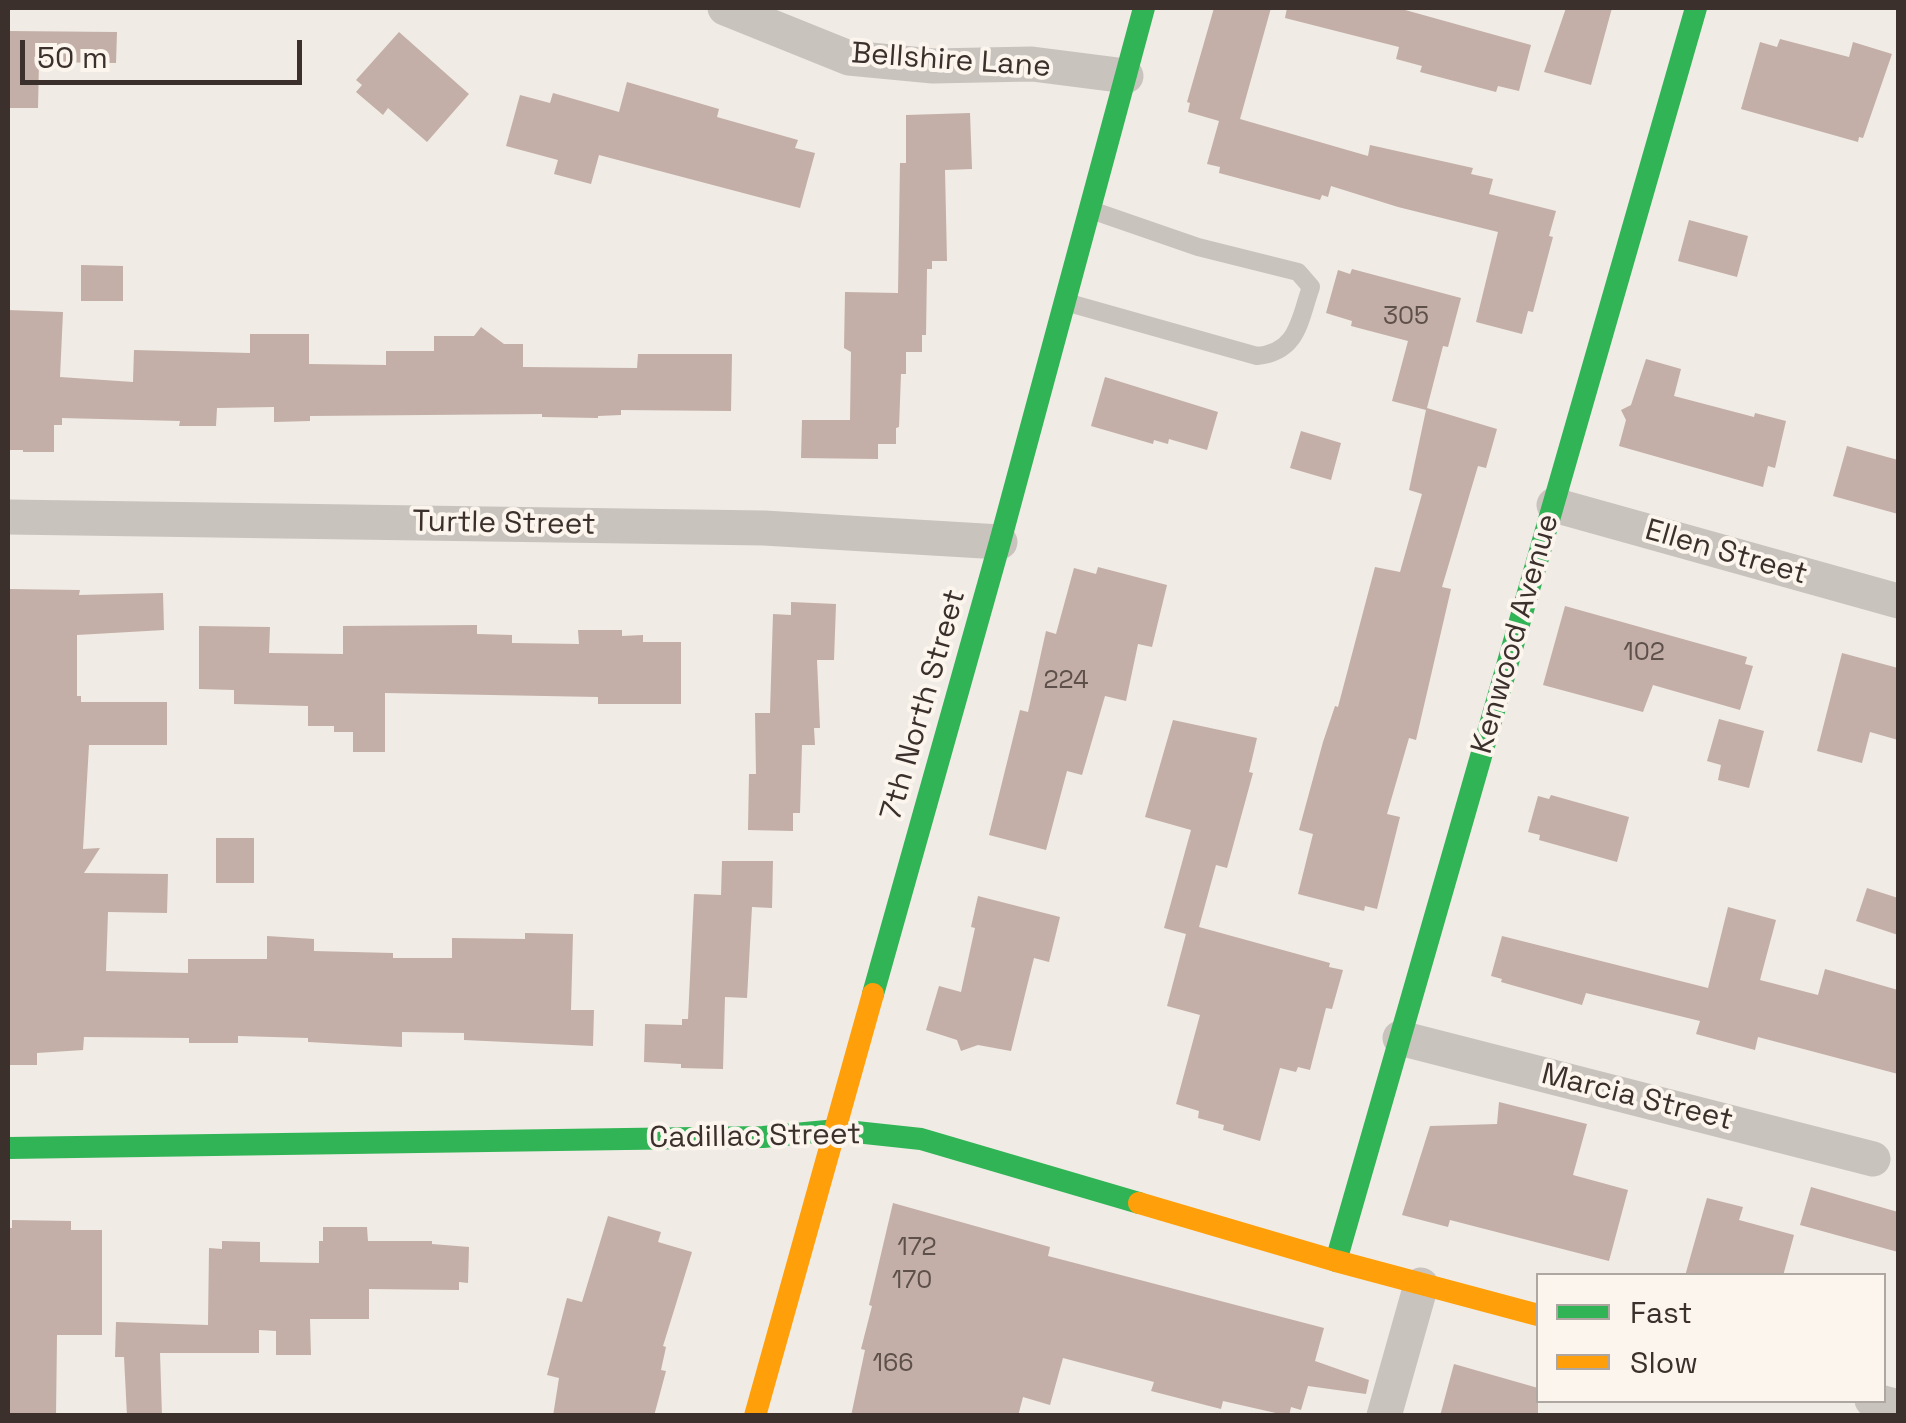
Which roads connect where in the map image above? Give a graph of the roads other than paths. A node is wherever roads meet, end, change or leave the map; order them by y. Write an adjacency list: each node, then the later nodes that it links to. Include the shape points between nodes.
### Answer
1 (725, 8): 4 (street, Bellshire Lane, via 849,58 932,66 1032,64)
2 (1144, 8): 4 (street, 7th North Street)
3 (1696, 8): 7 (street, Kenwood Avenue)
4 (1126, 76): 5 (street, 7th North Street)
5 (1090, 210): 6 (street, 7th North Street); 6 (lane, via 1298,272 1311,286 1294,338 1277,354 1256,356)
6 (1065, 302): 9 (street, 7th North Street)
7 (1554, 504): 10 (street, Ellen Street); 11 (street, Kenwood Avenue)
8 (8, 516): 9 (street, Turtle Street, via 764,528)
9 (1000, 542): 12 (street, 7th North Street)
10 (1898, 600)
11 (1400, 1038): 14 (street, Marcia Street); 15 (street, Kenwood Avenue)
12 (837, 1130): 13 (street, Cadillac Street, via 763,1137); 15 (street, Cadillac Street, via 921,1139); 18 (street, 7th North Street)
13 (8, 1148)
14 (1873, 1159)
15 (1336, 1261): 16 (street, Cadillac Street)
16 (1421, 1285): 17 (street, Cadillac Street); 19 (street)
17 (1536, 1314)
18 (755, 1416)
19 (1384, 1416)

